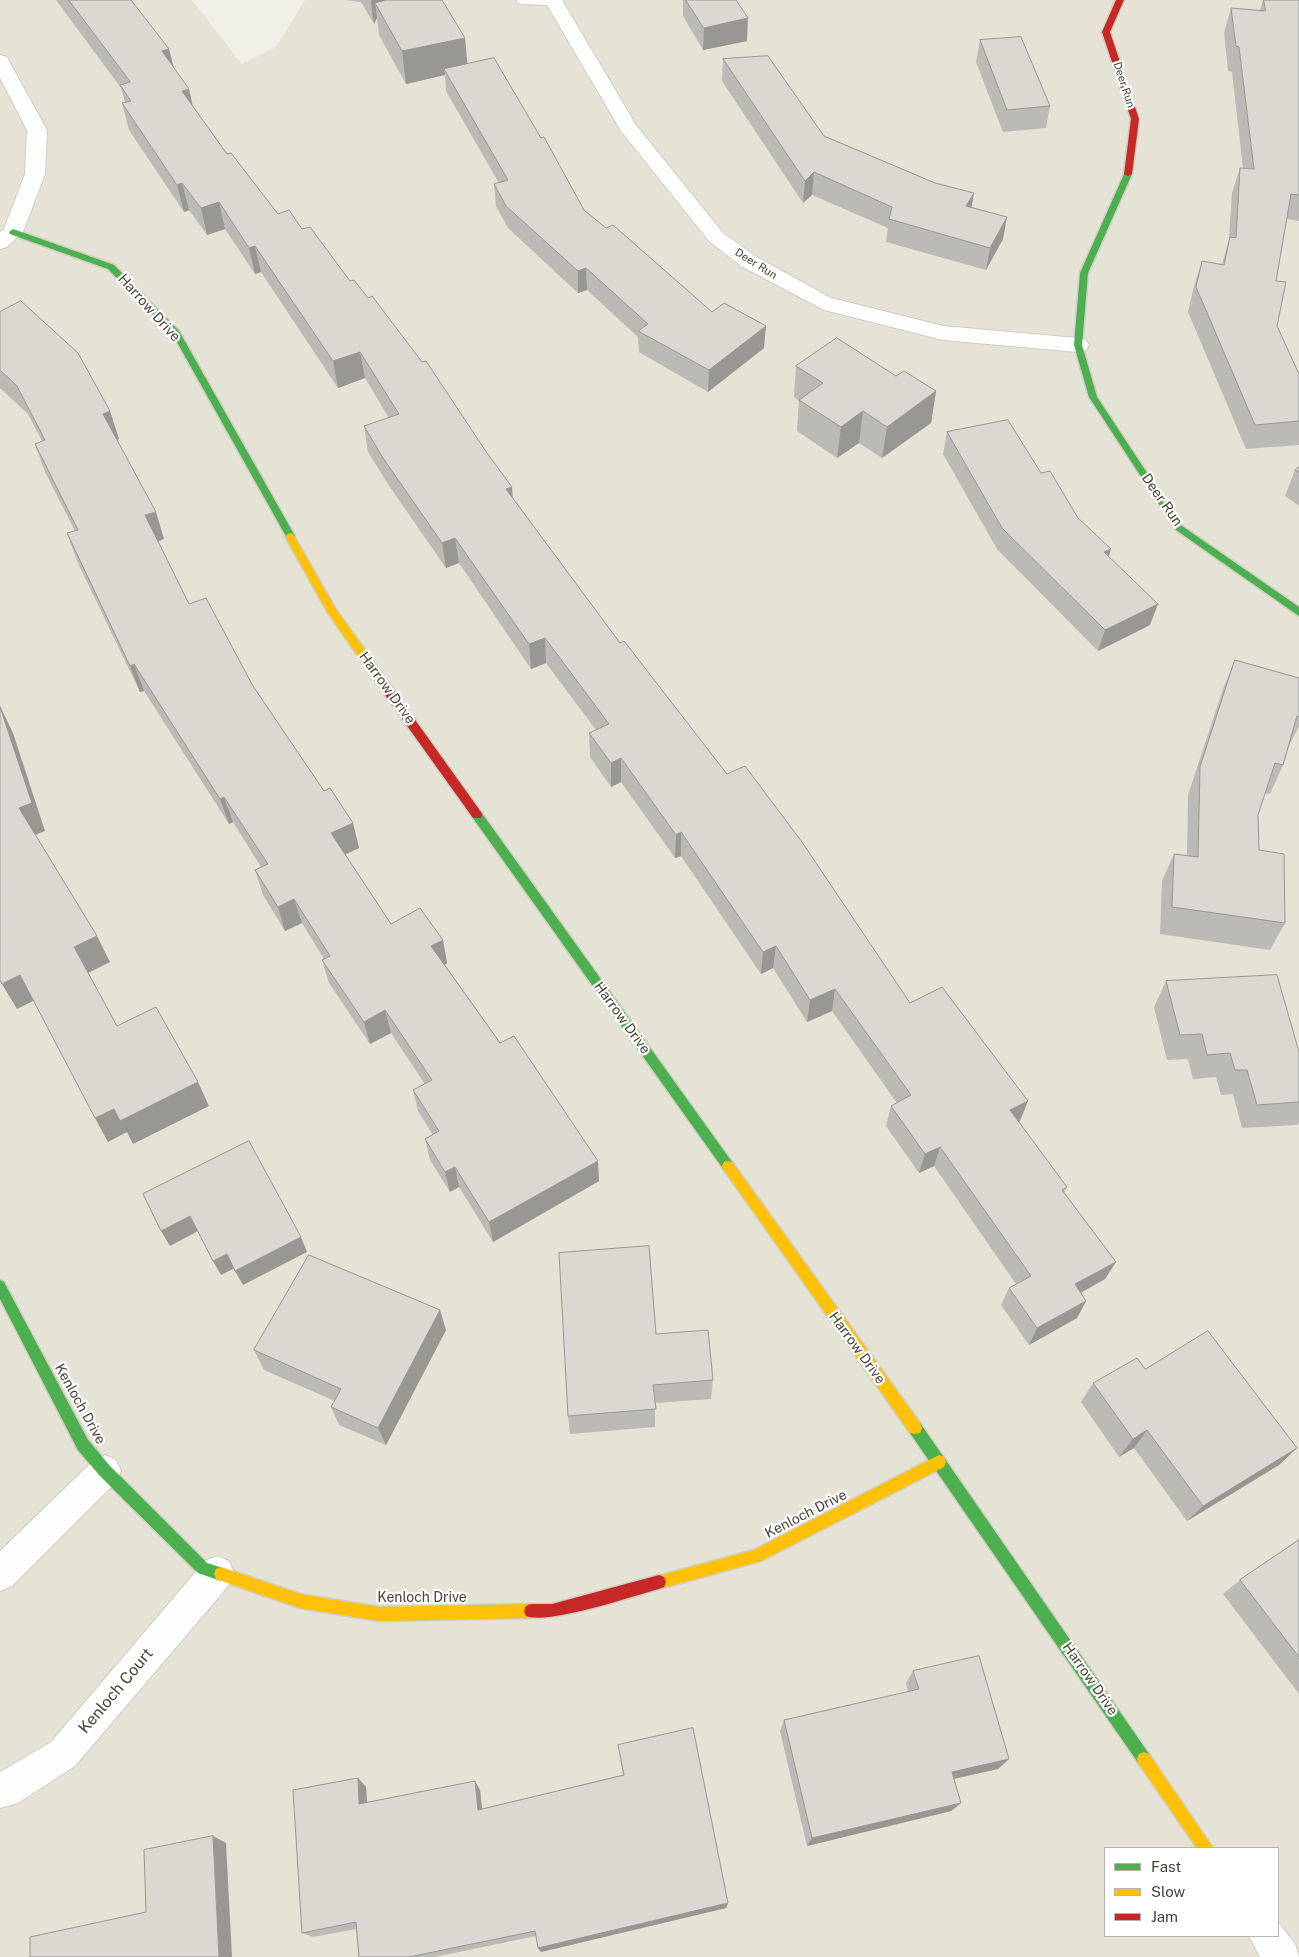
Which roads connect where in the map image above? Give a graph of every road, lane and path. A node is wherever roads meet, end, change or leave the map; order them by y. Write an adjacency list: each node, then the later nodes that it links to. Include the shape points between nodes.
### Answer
1 (525, 0): 2 (street)
2 (544, 0)
3 (553, 0): 7 (street, Deer Run, via 628,127 716,237 748,261 824,303 943,333)
4 (1120, 0): 7 (street, Deer Run, via 1106,32 1135,120 1130,169 1084,273)
5 (0, 61): 6 (street, via 37,130 35,174)
6 (7, 237): 10 (street, Harrow Drive, via 111,267 176,333 331,610)
7 (1078, 345): 8 (street, Deer Run, via 1093,397 1179,528)
8 (1299, 612)
9 (0, 1286): 11 (street, Kenloch Drive, via 82,1445)
10 (939, 1462): 12 (street, Kenloch Drive, via 756,1556 552,1611 379,1614 300,1602); 15 (street, Harrow Drive)
11 (105, 1471): 12 (street, Kenloch Drive, via 204,1568); 13 (street)
12 (217, 1573): 14 (street, Kenloch Court, via 63,1754)
13 (0, 1574)
14 (0, 1790)
15 (1205, 1847)
16 (1268, 1937): 17 (street)
17 (1282, 1957)

